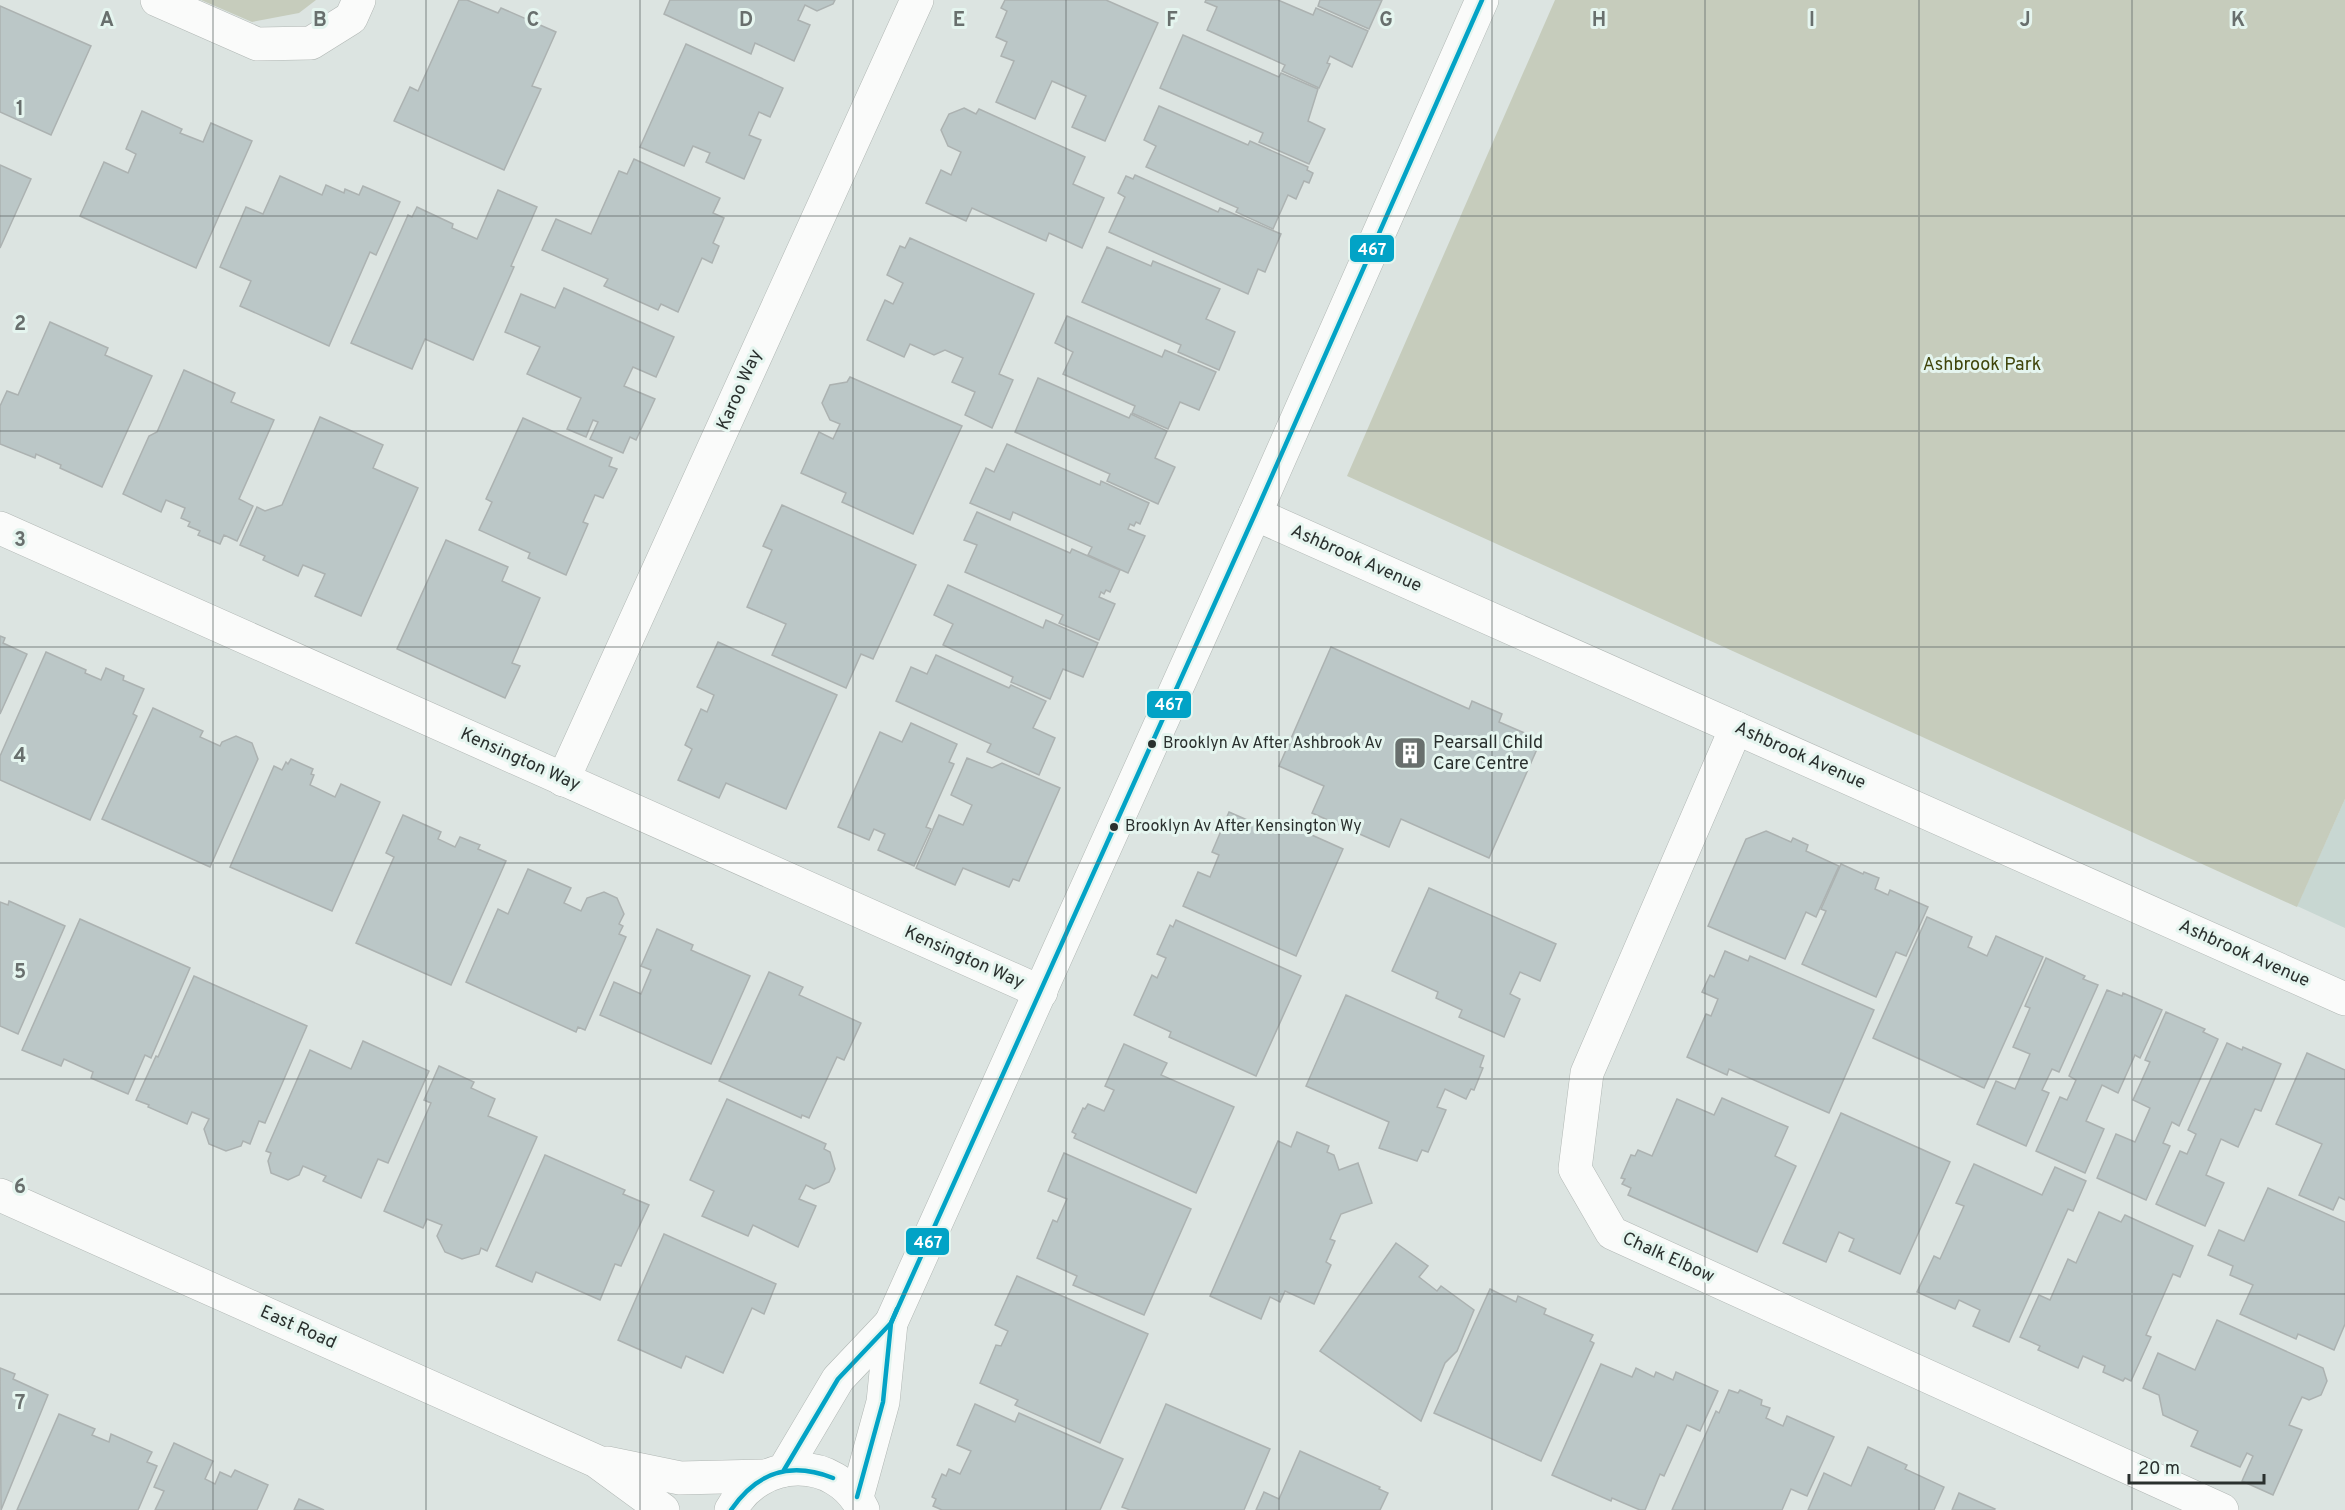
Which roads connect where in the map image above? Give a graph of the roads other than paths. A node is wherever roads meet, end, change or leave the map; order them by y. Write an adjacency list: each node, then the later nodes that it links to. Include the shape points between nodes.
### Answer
1 (157, 0): 2 (street, via 257,44 311,42 351,18)
2 (359, 0)
3 (917, 0): 8 (street, Karoo Way)
4 (1482, 0): 5 (street)
5 (1255, 514): 7 (street, Ashbrook Avenue); 9 (street)
6 (0, 528): 8 (street, Kensington Way)
7 (1736, 728): 10 (street, Ashbrook Avenue); 18 (street, Chalk Elbow, via 1587,1073 1575,1169 1612,1233)
8 (563, 780): 9 (street, Kensington Way)
9 (1041, 992): 12 (street)
10 (2345, 999)
11 (0, 1195): 13 (street, East Road)
12 (891, 1323): 14 (street, via 838,1379); 15 (street, via 883,1402)
13 (596, 1461): 14 (street, East Road, via 680,1478); 16 (street, East Road)
14 (774, 1473): 15 (street, East Road, via 820,1472 842,1484); 17 (street, via 746,1490)
15 (860, 1504)
16 (663, 1510)
17 (731, 1510)
18 (2222, 1510)

